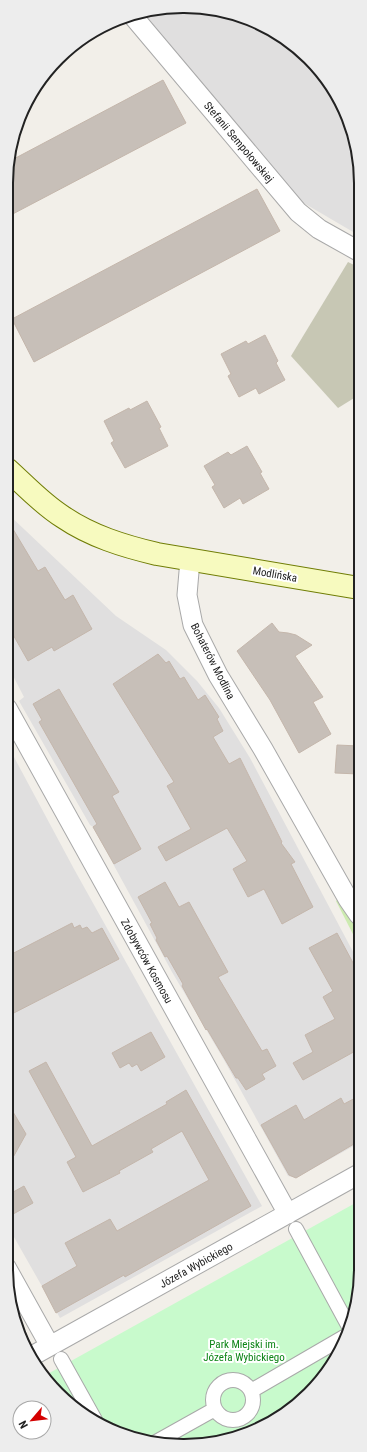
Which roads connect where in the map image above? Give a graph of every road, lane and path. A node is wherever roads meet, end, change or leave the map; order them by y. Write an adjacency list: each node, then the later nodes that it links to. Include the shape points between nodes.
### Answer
1 (136, 20): 2 (street, Stefanii Sempołowskiej, via 298,212 319,229)
2 (354, 249)
3 (13, 474): 4 (main road, via 39,499 63,517 94,534 125,547)
4 (190, 560): 5 (main road, Modlińska); 7 (street, Bohaterów Modlina, via 187,595 193,625 218,675)
5 (354, 587)
6 (13, 719): 9 (street, Zdobywców Kosmosu)
7 (354, 907)
8 (354, 1178): 9 (street, Józefa Wybickiego)
9 (292, 1221): 11 (street); 13 (street, Józefa Wybickiego)
10 (13, 1279): 13 (street)
11 (346, 1321)
12 (338, 1341): 15 (street)
13 (56, 1353): 14 (street, Józefa Wybickiego); 17 (street)
14 (37, 1355)
15 (251, 1391): 16 (street, via 253,1403 242,1418 227,1419); 16 (street, via 236,1380 224,1382 215,1391)
16 (215, 1409): 18 (street)
17 (89, 1410)
18 (163, 1438)

